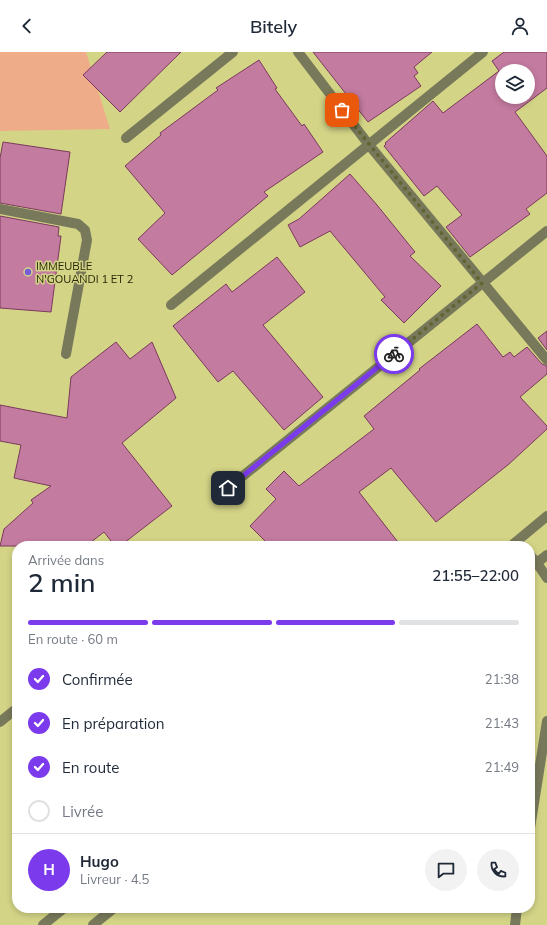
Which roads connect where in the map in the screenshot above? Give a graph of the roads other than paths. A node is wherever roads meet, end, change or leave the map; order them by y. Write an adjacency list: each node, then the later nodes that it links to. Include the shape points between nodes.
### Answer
1 (233, 52): 4 (street)
2 (298, 52): 5 (street)
3 (484, 52): 5 (street)
4 (126, 138)
5 (369, 144): 8 (street); 9 (street)
6 (0, 209): 10 (street, via 78,224 85,230 88,240)
7 (547, 231): 8 (street)
8 (482, 283): 11 (street); 12 (street)
9 (171, 305)
10 (66, 354)
11 (547, 360)
12 (228, 488)
13 (547, 516): 14 (street)
14 (520, 541)
15 (547, 555): 16 (street)
16 (535, 564)
17 (535, 566): 18 (street)
18 (547, 578)
19 (12, 712): 21 (street)
20 (547, 720): 22 (street)
21 (0, 722)
22 (535, 796)
23 (58, 913): 26 (street)
24 (108, 913): 27 (street)
25 (516, 913): 28 (street)
26 (43, 925)
27 (93, 925)
28 (514, 925)

